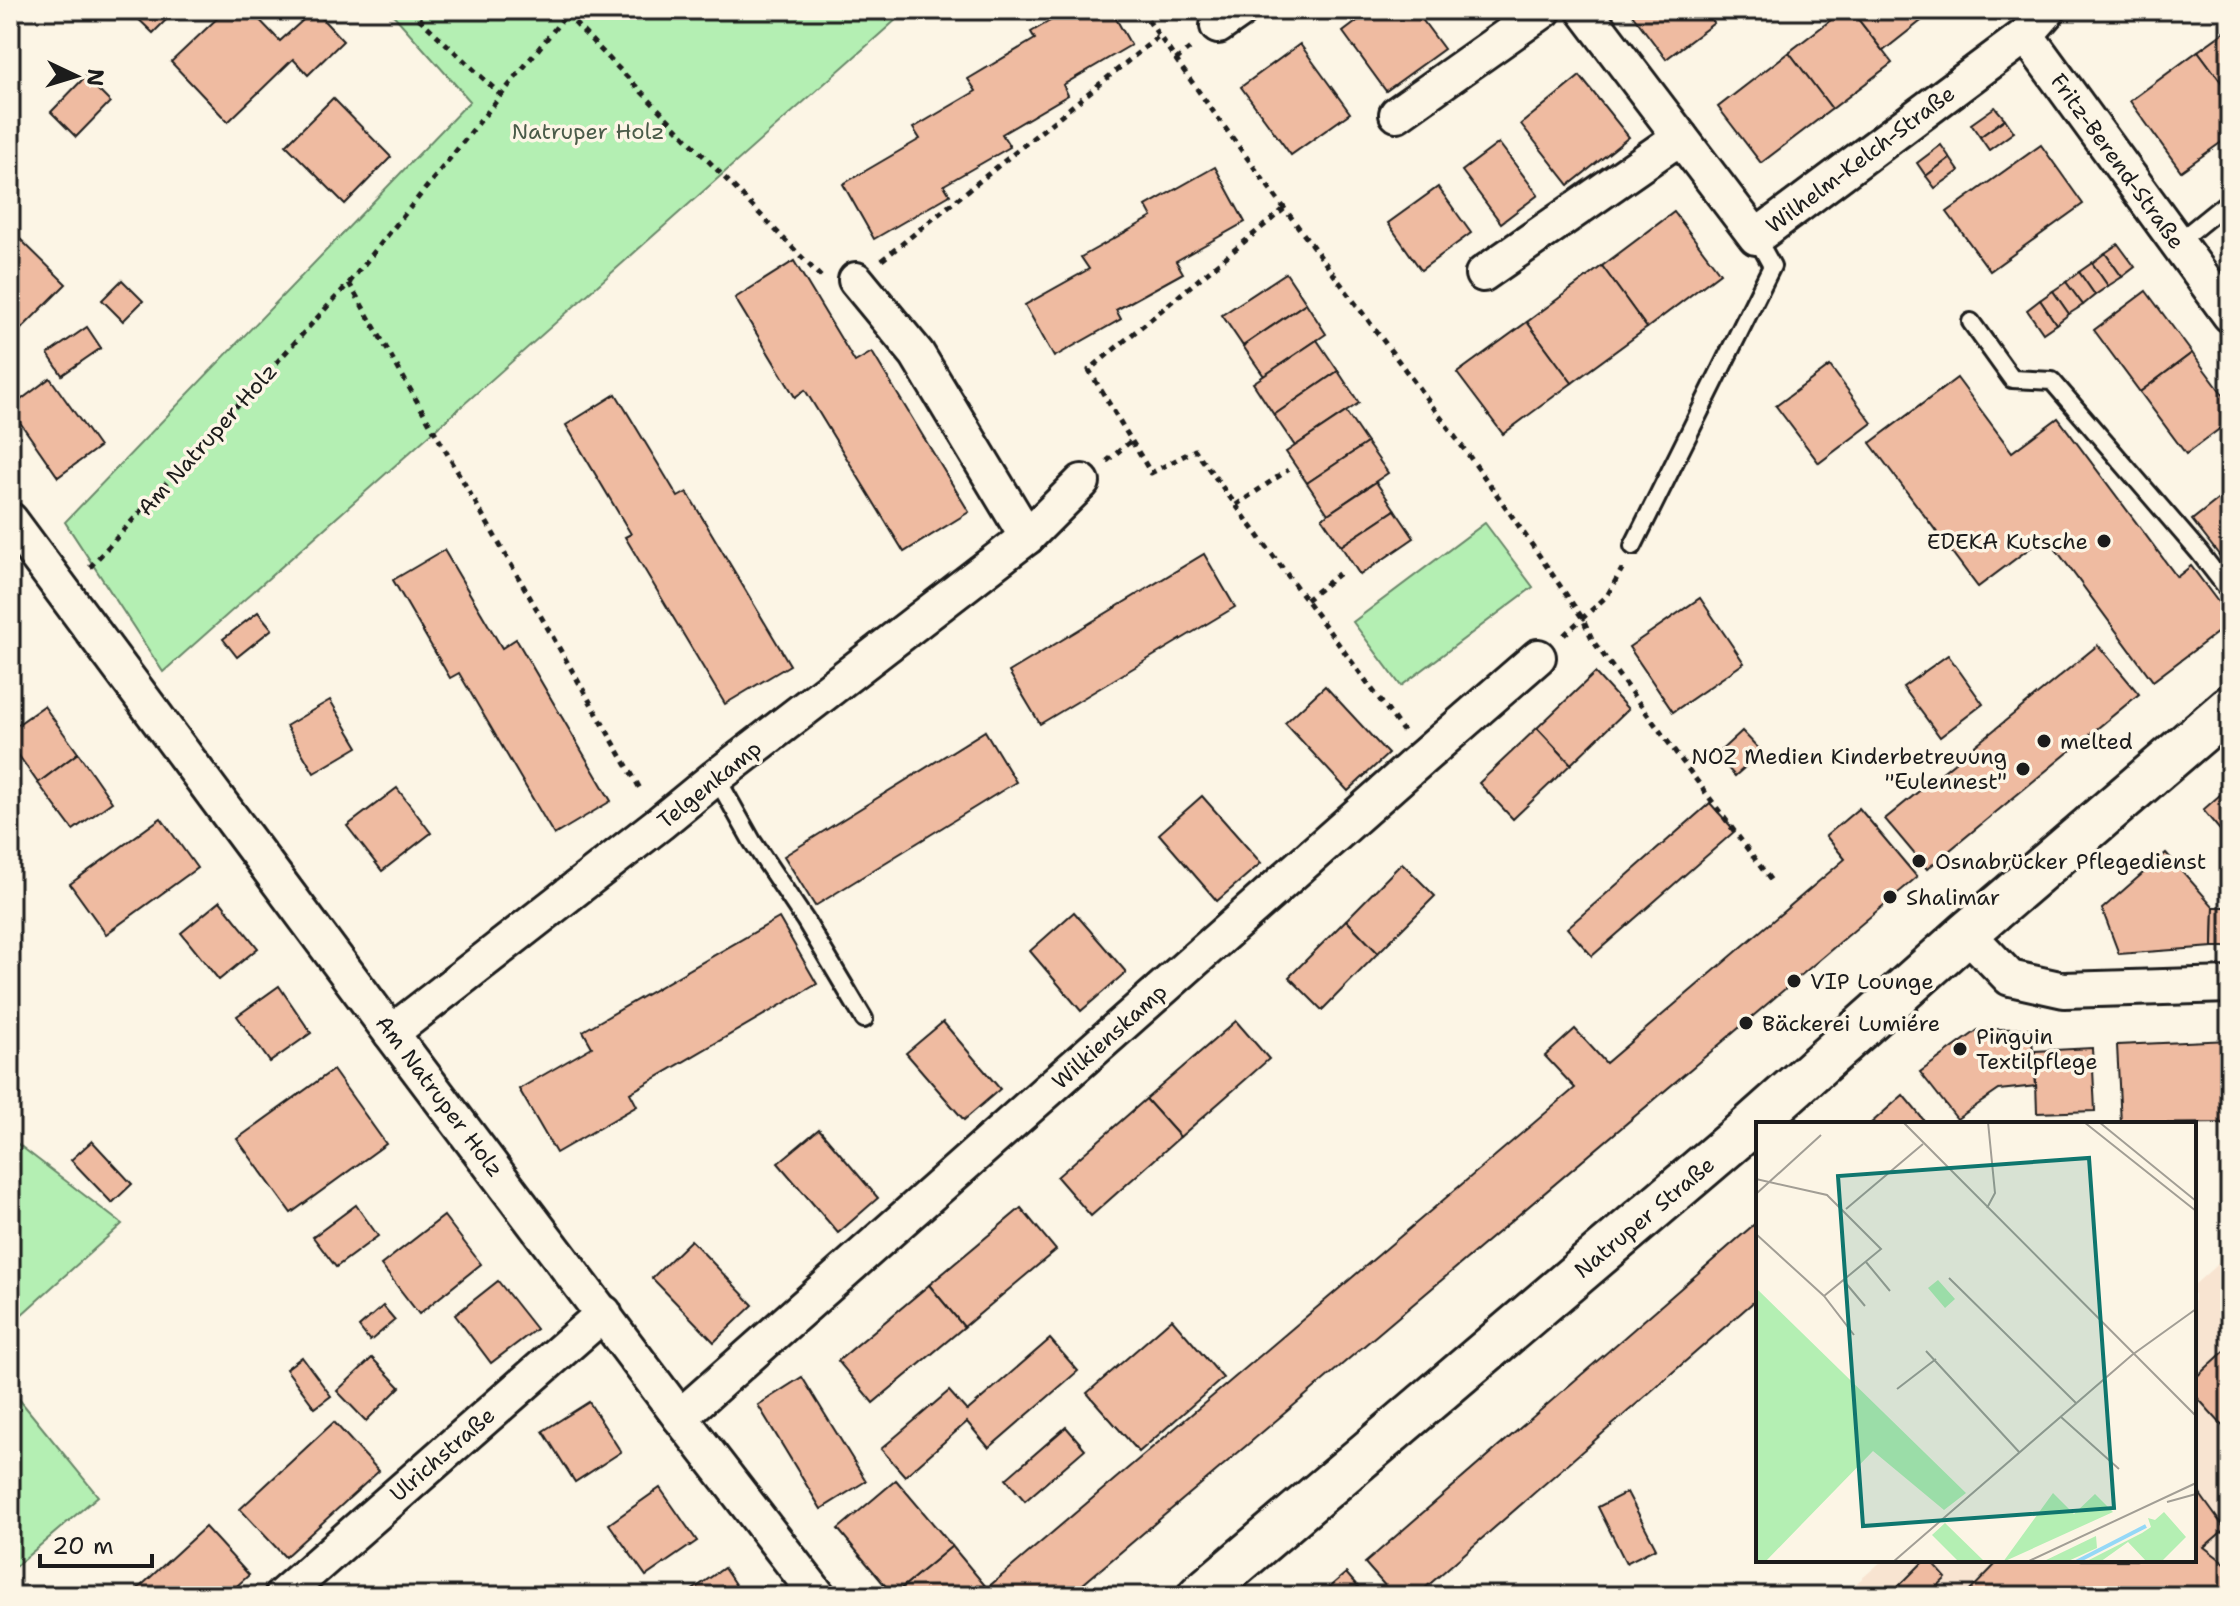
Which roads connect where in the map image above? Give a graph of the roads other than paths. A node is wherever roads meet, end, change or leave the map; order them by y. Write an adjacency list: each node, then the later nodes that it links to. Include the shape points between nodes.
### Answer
1 (1544, 10): 4 (street)
2 (1584, 10): 5 (street, Wilhelm-Kelch-Straße)
3 (2037, 22): 7 (street, Wilhelm-Kelch-Straße); 8 (street, Fritz-Berend-Straße)
4 (1397, 114)
5 (1680, 137): 7 (street, Wilhelm-Kelch-Straße); 9 (street)
6 (2230, 200): 8 (lane)
7 (1756, 237): 16 (lane, via 1772,266)
8 (2177, 243): 11 (street, Fritz-Berend-Straße)
9 (1483, 274)
10 (856, 280): 15 (street, via 917,354)
11 (2230, 315)
12 (1971, 322): 17 (lane, via 2012,379 2052,381)
13 (1082, 482): 15 (street, Telgenkamp)
14 (10, 520): 24 (street, Am Natruper Holz)
15 (1027, 537): 20 (street, Telgenkamp)
16 (1633, 546)
17 (2230, 592)
18 (1538, 657): 26 (street, Wilkienskamp)
19 (2230, 707): 21 (street, Natruper Straße)
20 (716, 777): 23 (lane); 24 (street, Telgenkamp)
21 (1967, 933): 22 (street, via 2010,978 2064,990); 29 (street, Natruper Straße, via 1746,1130)
22 (2230, 985)
23 (864, 1019)
24 (391, 1033): 25 (street, Am Natruper Holz)
25 (604, 1313): 26 (street, Am Natruper Holz); 27 (street, Ulrichstraße)
26 (680, 1417): 28 (street, Am Natruper Holz)
27 (282, 1596)
28 (818, 1596)
29 (1199, 1596)

